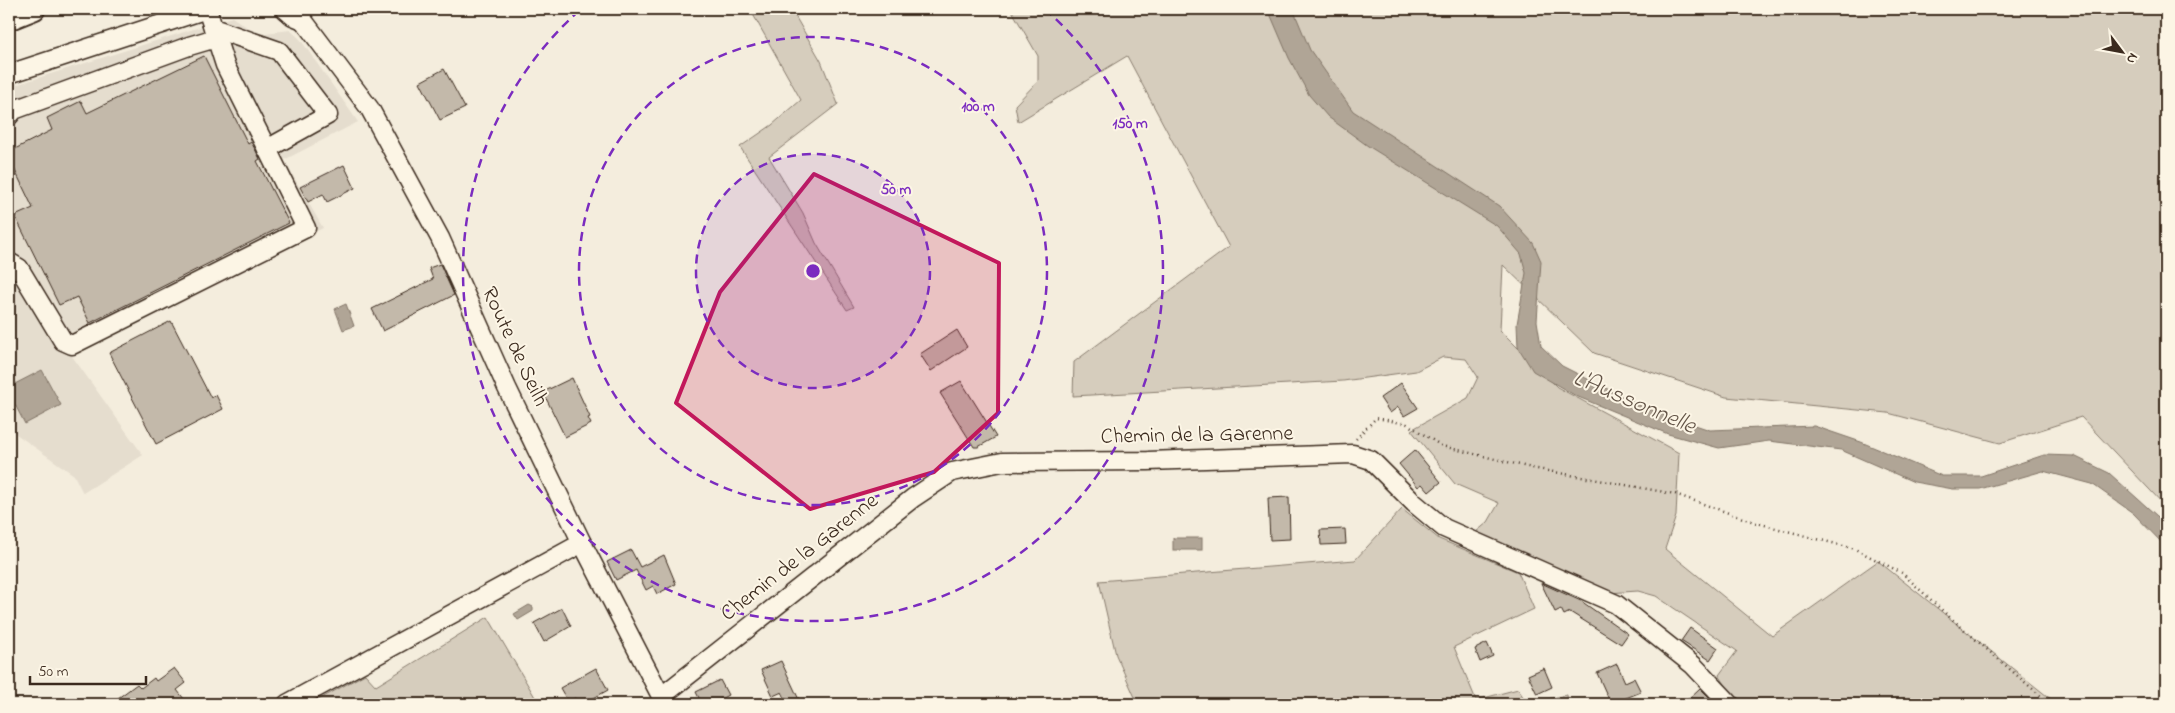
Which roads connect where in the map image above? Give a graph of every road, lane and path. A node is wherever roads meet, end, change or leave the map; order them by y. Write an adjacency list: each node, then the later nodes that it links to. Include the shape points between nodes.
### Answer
1 (34, 9): 5 (main road)
2 (207, 9): 6 (street); 7 (street)
3 (285, 9): 4 (street, Route de Seilh, via 293,16)
4 (302, 15): 12 (street, Route de Seilh, via 370,109 440,238 507,388)
5 (9, 19)
6 (215, 33): 8 (street, via 189,46 14,110); 9 (street, via 225,65); 9 (street, via 278,52 328,114)
7 (9, 74)
8 (9, 116)
9 (267, 149): 10 (street, via 306,228 72,345 63,341 19,268)
10 (9, 262)
11 (1353, 454): 13 (street, Chemin de la Garenne, via 1002,462 952,472 914,498); 15 (street, Chemin de la Garenne, via 1371,460 1444,528 1616,604 1693,665); 16 (path, via 1353,442 1376,418 1392,421 1407,424 1442,446 1532,468 1675,494 1757,523 1856,549 1902,573)
12 (582, 543): 13 (street, Route de Seilh); 14 (street)
13 (664, 700)
14 (286, 704)
15 (1730, 704)
16 (2050, 704)

